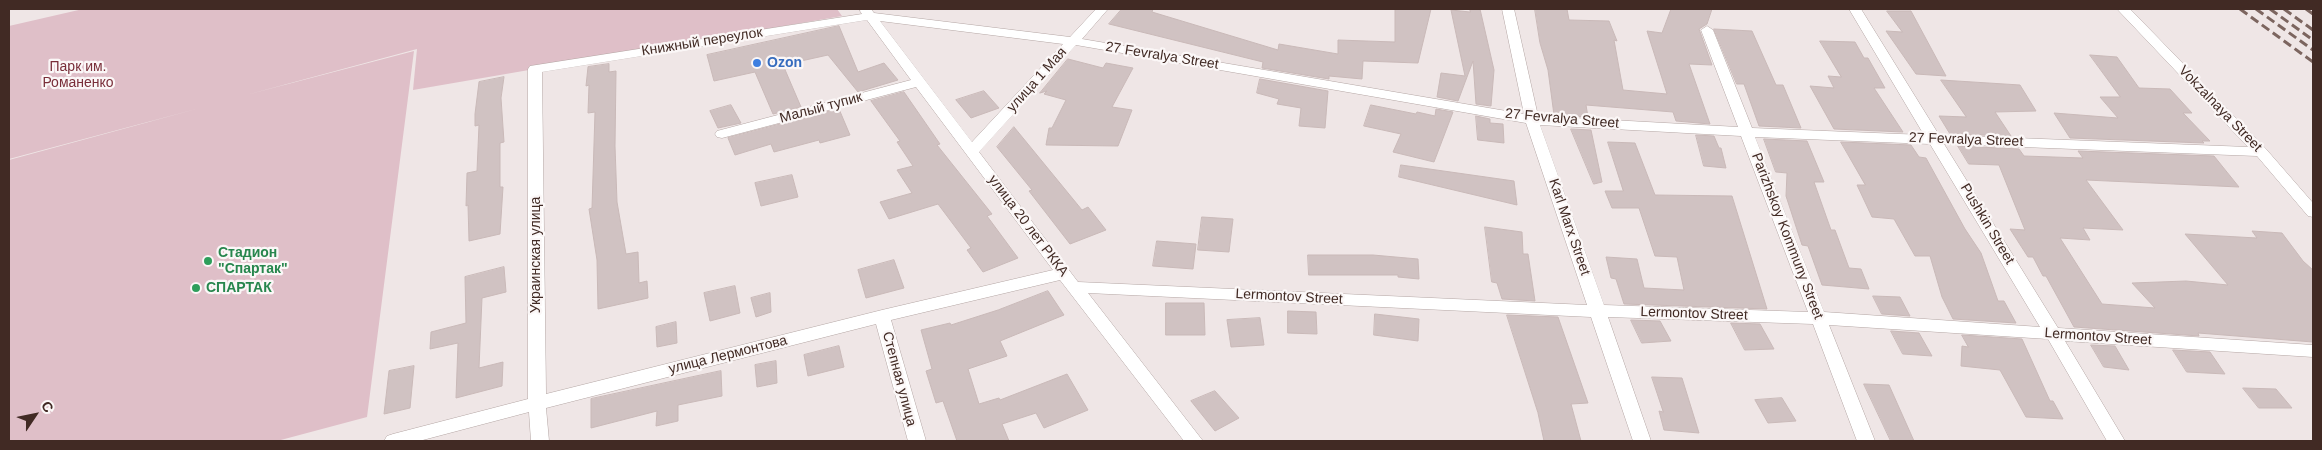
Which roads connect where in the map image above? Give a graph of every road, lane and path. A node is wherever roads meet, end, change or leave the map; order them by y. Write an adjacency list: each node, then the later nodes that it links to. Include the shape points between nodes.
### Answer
1 (1102, 9): 7 (street, улица 1 Мая)
2 (1508, 9): 10 (street, Karl Marx Street)
3 (1855, 9): 13 (street, Pushkin Street)
4 (2123, 9): 15 (street, Vokzalnaya Street)
5 (867, 12): 7 (street, 27 Fevralya Street); 8 (street, Книжный переулок); 9 (street, улица 20 лет РККА)
6 (1707, 30): 11 (street, Parizhskoy Kommuny Street)
7 (1072, 41): 10 (street, 27 Fevralya Street); 14 (street, улица 1 Мая)
8 (535, 69): 24 (street, Украинская улица)
9 (920, 82): 12 (street, Малый тупик); 14 (street, улица 20 лет РККА)
10 (1532, 120): 11 (street, 27 Fevralya Street); 19 (street, Karl Marx Street)
11 (1747, 132): 13 (street, 27 Fevralya Street); 21 (street, Parizhskoy Kommuny Street)
12 (722, 134)
13 (1935, 139): 15 (street, 27 Fevralya Street); 22 (street, Pushkin Street)
14 (972, 151): 17 (street, улица 20 лет РККА)
15 (2261, 152): 16 (street, Vokzalnaya Street)
16 (2313, 212)
17 (1064, 273): 18 (street, улица 20 лет РККА); 20 (street, улица Лермонтова)
18 (1074, 287): 19 (street, Lermontov Street); 28 (street, улица 20 лет РККА)
19 (1598, 311): 21 (street, Lermontov Street); 29 (street, Karl Marx Street)
20 (882, 316): 24 (street, улица Лермонтова); 27 (street, Степная улица)
21 (1818, 318): 22 (street, Lermontov Street); 30 (street, Parizhskoy Kommuny Street)
22 (2053, 334): 23 (street, Lermontov Street); 31 (street, Pushkin Street)
23 (2313, 351)
24 (538, 403): 25 (street, улица Лермонтова); 26 (street, Украинская улица)
25 (393, 441)
26 (540, 441)
27 (917, 441)
28 (1194, 441)
29 (1642, 441)
30 (1866, 441)
31 (2116, 441)

